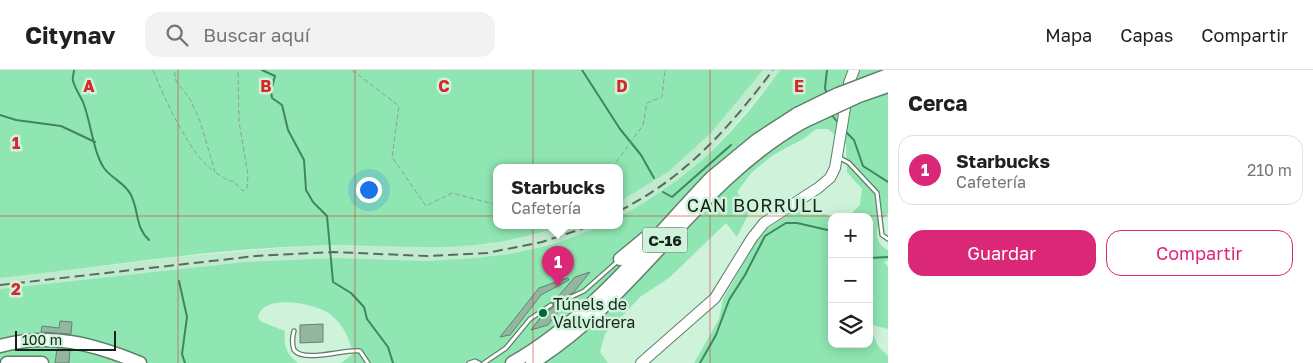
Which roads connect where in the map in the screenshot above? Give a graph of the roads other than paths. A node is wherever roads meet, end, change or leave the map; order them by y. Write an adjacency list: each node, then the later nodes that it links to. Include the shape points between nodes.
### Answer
1 (854, 70): 3 (main road)
2 (888, 75): 6 (highway, C-16, bridge, via 838,94)
3 (849, 83)
4 (888, 86): 6 (highway, C-16, bridge)
5 (845, 108): 7 (main road)
6 (800, 118): 8 (highway, C-16, via 733,158); 23 (highway, C-16, via 787,132 737,168 606,305 563,342)
7 (836, 157): 9 (lane, via 849,163 877,193 882,235); 24 (main road, via 832,175 825,183 764,223 715,298)
8 (676, 215): 10 (highway); 22 (highway, C-16, via 585,310)
9 (888, 239)
10 (620, 259): 11 (lane, via 584,291)
11 (569, 298)
12 (551, 304): 21 (lane, via 530,319 506,348)
13 (294, 331): 18 (lane, via 293,346 300,358 327,360 354,350 360,351)
14 (0, 346): 17 (highway, via 39,340 78,343 100,347)
15 (7, 363): 16 (highway)
16 (42, 363)
17 (140, 363)
18 (368, 363)
19 (469, 363): 20 (lane)
20 (480, 363)
21 (484, 363)
22 (512, 363)
23 (532, 363)
24 (641, 363)

